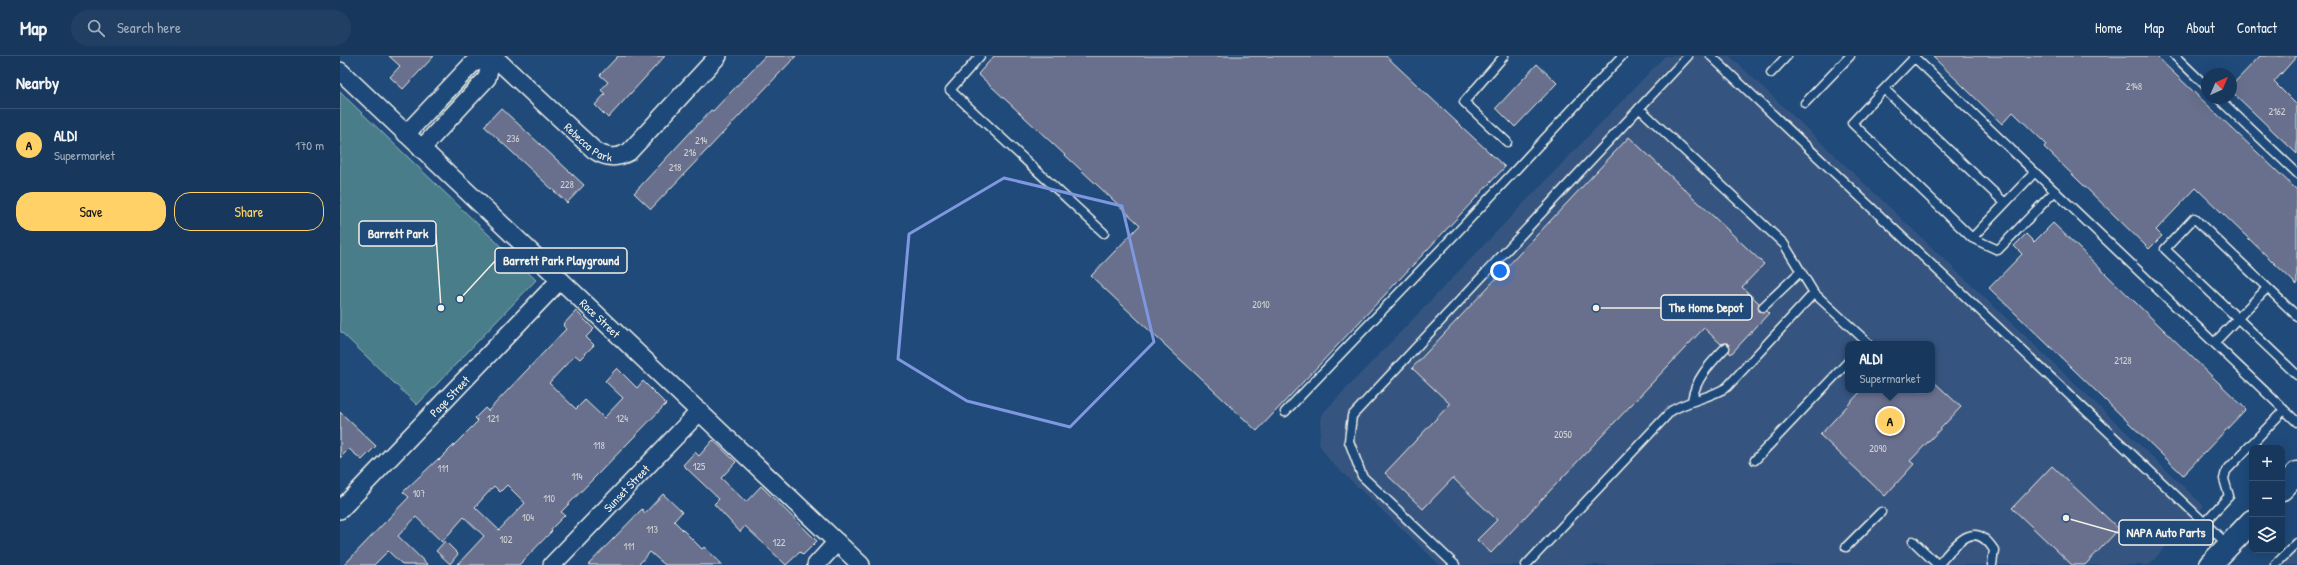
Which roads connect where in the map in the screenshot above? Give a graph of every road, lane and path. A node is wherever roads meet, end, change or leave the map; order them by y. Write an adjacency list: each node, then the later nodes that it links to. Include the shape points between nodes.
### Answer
1 (492, 56): 2 (street, Rebecca Park, via 594,150 610,157 629,152); 19 (street, via 472,64); 21 (street, via 487,78)
2 (718, 56)
3 (980, 56): 26 (lane, via 950,90)
4 (1504, 56): 20 (lane, via 1464,102)
5 (1622, 56): 43 (lane)
6 (1688, 56): 18 (lane)
7 (1711, 56): 48 (lane)
8 (1788, 56): 13 (lane)
9 (1850, 56): 16 (lane)
10 (2175, 56): 14 (lane)
11 (1914, 57): 15 (lane); 22 (lane)
12 (340, 71): 19 (street, Race Street)
13 (1771, 73)
14 (2201, 81)
15 (1884, 89): 25 (lane); 27 (lane, via 1852,122)
16 (1805, 103)
17 (2224, 104): 23 (lane)
18 (1639, 108): 28 (lane, via 1784,244); 58 (lane, via 1352,416 1349,441 1362,476)
19 (406, 134): 21 (street, Race Street)
20 (1508, 142)
21 (421, 149): 29 (street, Race Street)
22 (2035, 172): 24 (lane); 25 (lane)
23 (2297, 174)
24 (2055, 191): 27 (lane, via 1998,250); 36 (lane)
25 (2005, 203): 27 (lane)
26 (1104, 233)
27 (1972, 238)
28 (1801, 271): 31 (lane); 32 (lane)
29 (559, 281): 42 (street, Race Street, via 565,283); 46 (street, Page Street)
30 (2267, 288): 33 (lane); 34 (lane); 34 (lane, via 2194,218 2164,249)
31 (1814, 293): 35 (lane); 40 (lane, via 1727,386 1718,392)
32 (1763, 307)
33 (2297, 316)
34 (2238, 319): 36 (lane); 39 (lane)
35 (1866, 341)
36 (2214, 343): 41 (lane)
37 (1724, 348): 40 (lane, via 1707,367 1694,390)
38 (1845, 365): 45 (lane)
39 (2297, 376)
40 (1692, 400): 59 (lane, via 1671,411)
41 (2284, 410): 44 (lane); 48 (lane, via 2226,471 2224,479 2229,496)
42 (700, 411): 51 (street, Race Street); 55 (street, Sunset Street)
43 (1285, 412)
44 (2297, 422)
45 (1755, 460)
46 (340, 510)
47 (1881, 512): 54 (lane)
48 (2204, 523): 53 (lane)
49 (2249, 524): 53 (street)
50 (1913, 541): 60 (lane)
51 (837, 542): 56 (street); 57 (street, Race Street)
52 (2297, 542): 63 (lane)
53 (2228, 546): 62 (street)
54 (1846, 547)
55 (552, 565)
56 (816, 565)
57 (861, 565)
58 (1455, 565)
59 (1526, 565)
60 (1938, 565): 61 (lane, via 1966,536 1976,535 1988,541 1994,550)
61 (1992, 565)
62 (2210, 565)
63 (2275, 565)

